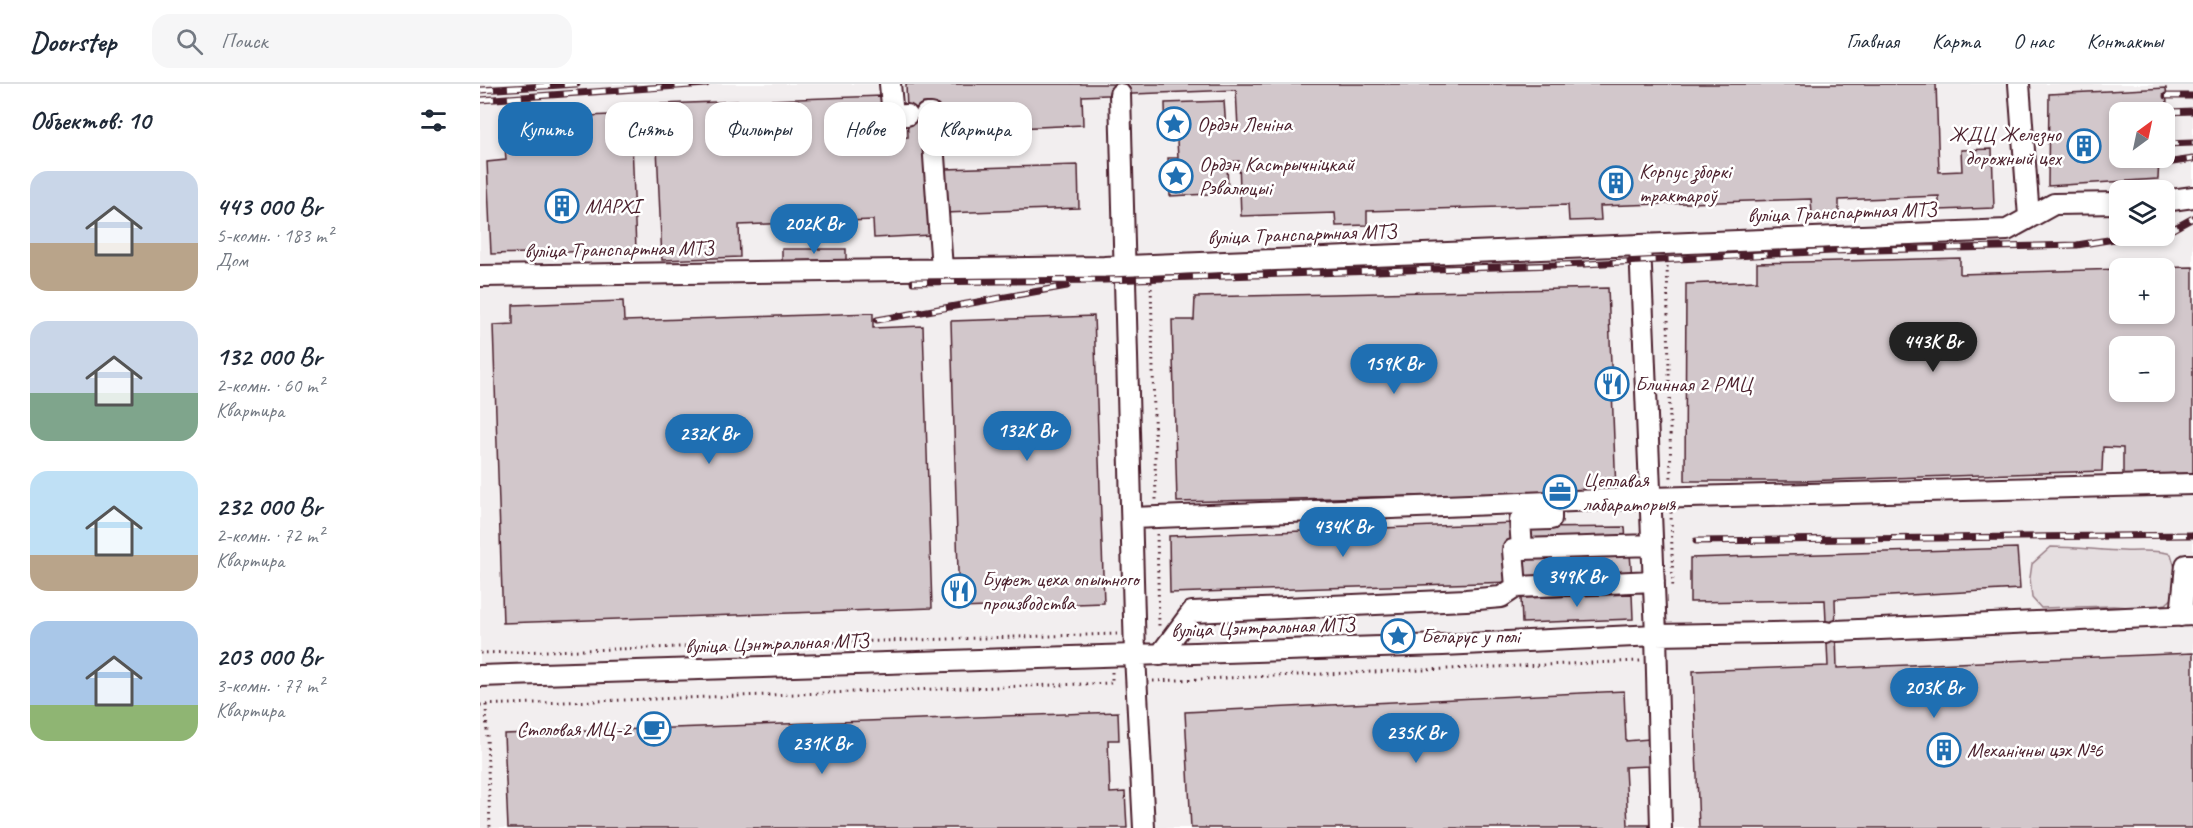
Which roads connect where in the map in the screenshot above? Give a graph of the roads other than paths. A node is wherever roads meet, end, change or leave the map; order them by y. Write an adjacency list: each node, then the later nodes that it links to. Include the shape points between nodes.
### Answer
1 (890, 84): 10 (lane, via 893,116 931,114)
2 (2019, 84): 7 (lane)
3 (1120, 94): 9 (lane)
4 (2193, 197): 5 (lane)
5 (2175, 199)
6 (2109, 203): 7 (lane, вуліца Транспартная МТЗ, via 2054,204)
7 (2029, 217): 8 (lane, вуліца Транспартная МТЗ, via 2007,230)
8 (1640, 245): 9 (lane, вуліца Транспартная МТЗ); 13 (lane)
9 (1126, 266): 10 (lane, вуліца Транспартная МТЗ); 15 (lane)
10 (942, 269): 11 (lane, вуліца Транспартная МТЗ)
11 (480, 276)
12 (2193, 484): 13 (lane)
13 (1650, 498): 14 (lane); 16 (lane)
14 (1551, 501): 15 (lane); 17 (lane, via 1551,519 1520,520)
15 (1132, 518): 24 (lane)
16 (1652, 545): 17 (lane); 19 (lane)
17 (1522, 549): 20 (lane, via 1513,550)
18 (2193, 565): 21 (lane, via 2186,565)
19 (1654, 581): 20 (lane); 22 (lane)
20 (1516, 587): 23 (lane, via 1501,597 1466,600 1192,612)
21 (2187, 616): 22 (lane, вуліца Цэнтральная МТЗ)
22 (1656, 636): 23 (lane, вуліца Цэнтральная МТЗ); 27 (lane)
23 (1160, 655): 24 (lane, вуліца Цэнтральная МТЗ)
24 (1135, 656): 25 (lane, вуліца Цэнтральная МТЗ); 26 (lane)
25 (480, 676)
26 (1144, 828)
27 (1661, 828)

